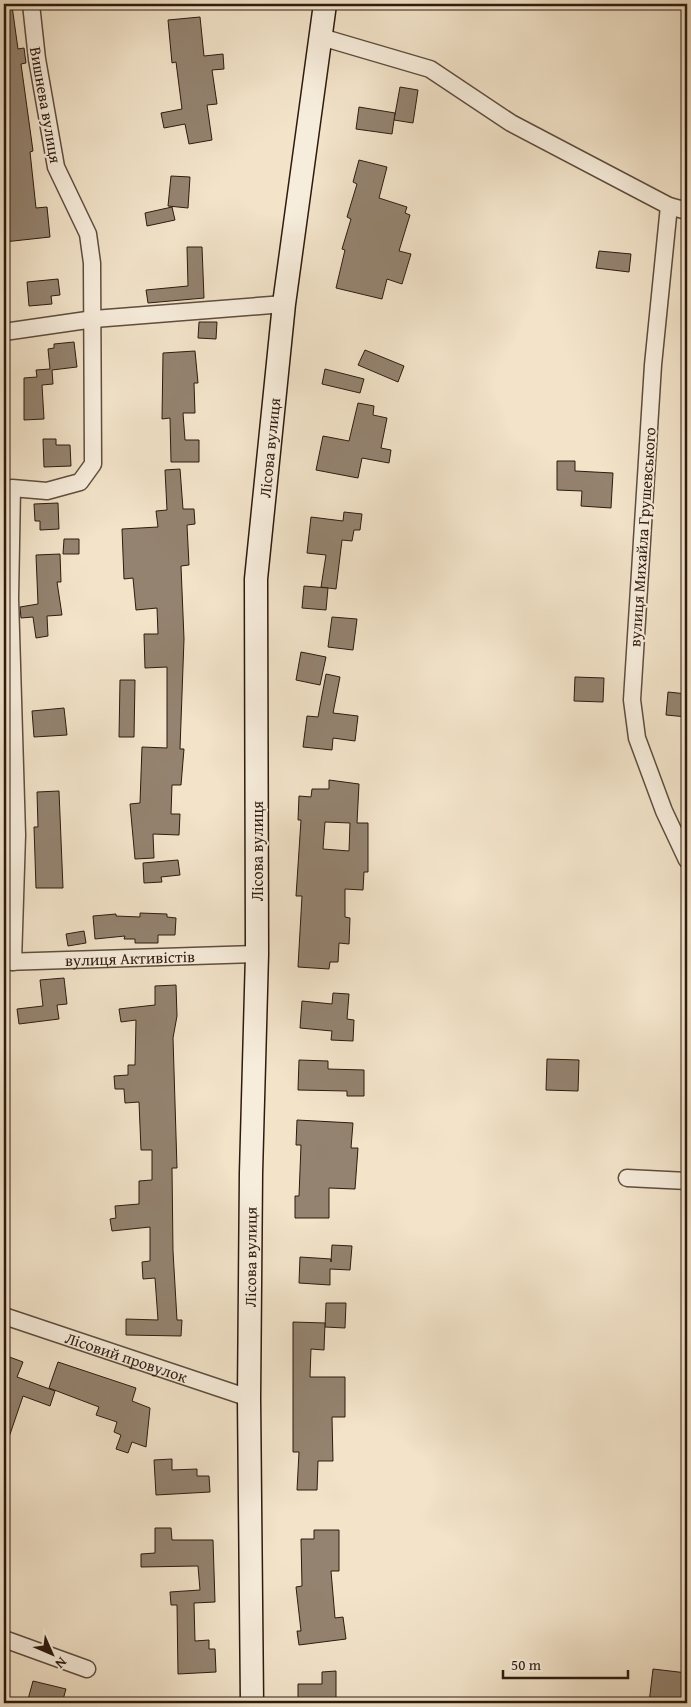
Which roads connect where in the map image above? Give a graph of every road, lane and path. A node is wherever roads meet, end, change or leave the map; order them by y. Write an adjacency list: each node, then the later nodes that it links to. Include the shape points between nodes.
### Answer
1 (31, 4): 7 (street, Вишнева вулиця, via 56,167 88,234)
2 (325, 4): 3 (street, Лісова вулиця)
3 (321, 37): 4 (street, via 430,69 511,123); 6 (street, Лісова вулиця)
4 (669, 206): 5 (street); 9 (street, вулиця Михайла Грушевського, via 653,365 632,700 637,738 664,811)
5 (687, 211)
6 (284, 304): 7 (street); 10 (street, Лісова вулиця, via 256,579)
7 (94, 319): 8 (street); 11 (street, Вишнева вулиця, via 93,464 80,482 47,491 12,488 10,598 17,835)
8 (4, 332)
9 (687, 860)
10 (257, 954): 11 (street, вулиця Активістів); 15 (street, Лісова вулиця)
11 (8, 962)
12 (627, 1178): 13 (street)
13 (687, 1181)
14 (4, 1316): 15 (street, Лісовий провулок)
15 (249, 1398): 18 (street, Лісова вулиця)
16 (4, 1640): 17 (street)
17 (87, 1669)
18 (252, 1703)

